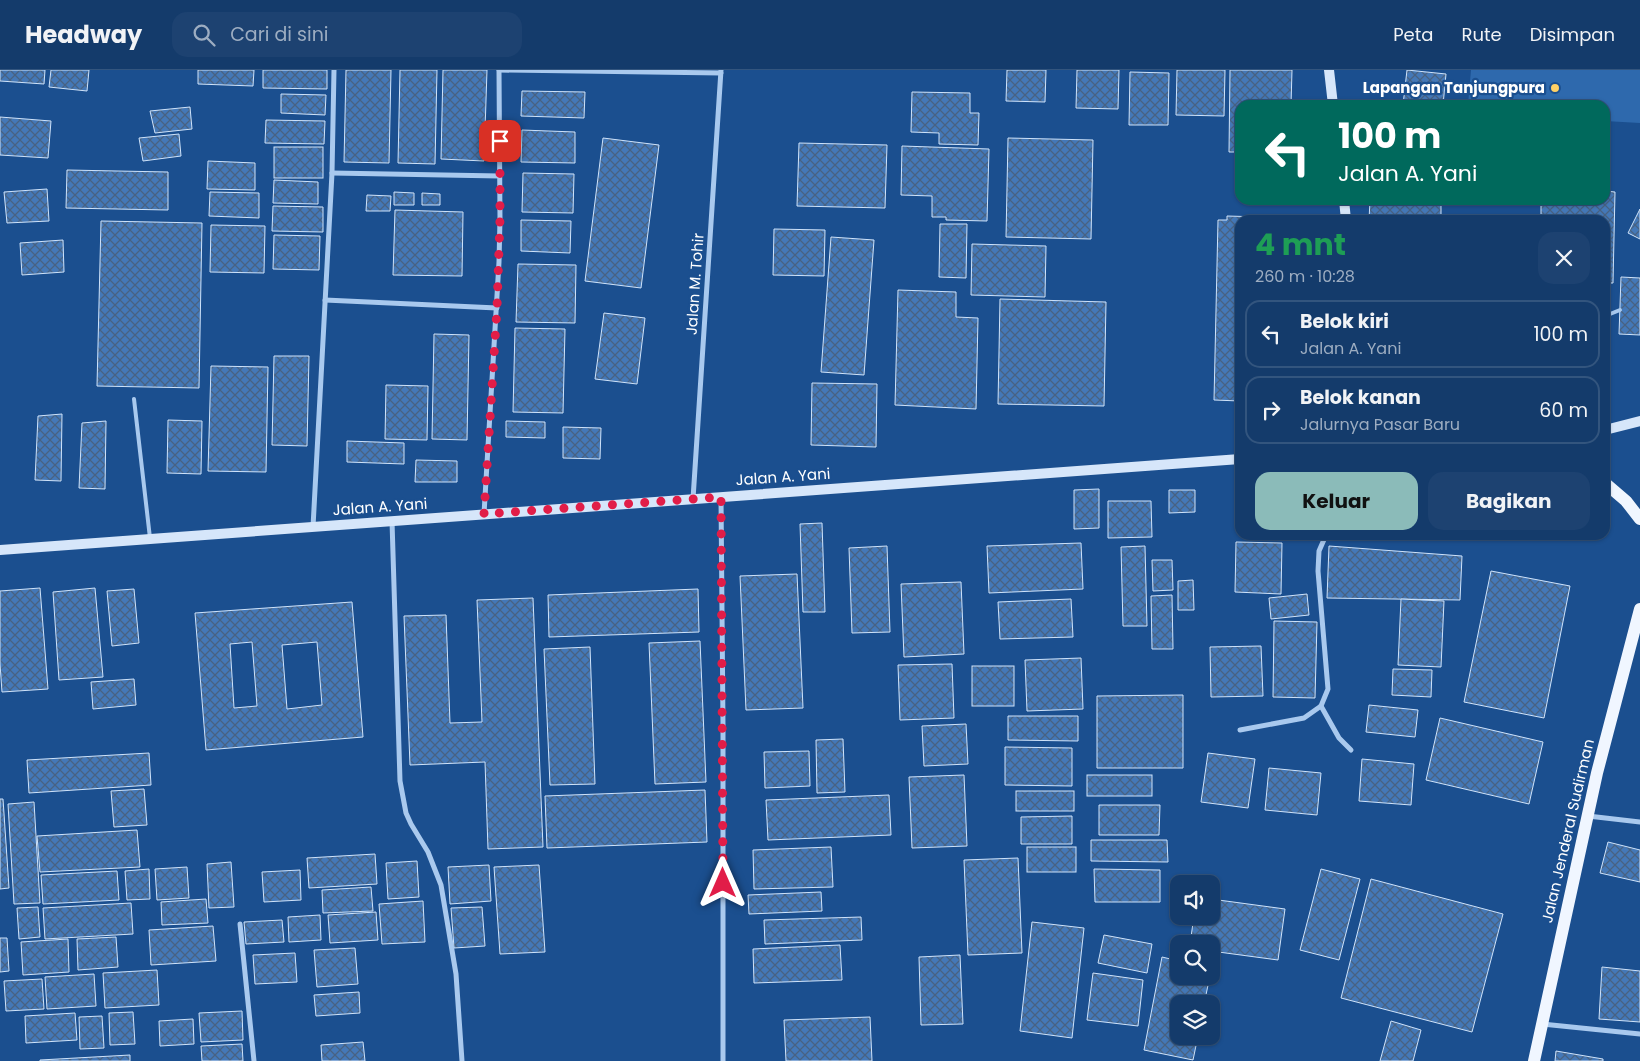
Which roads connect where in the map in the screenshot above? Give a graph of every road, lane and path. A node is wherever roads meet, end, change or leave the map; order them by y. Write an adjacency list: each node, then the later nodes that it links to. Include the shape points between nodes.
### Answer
1 (334, 70): 6 (street)
2 (499, 70): 4 (street); 7 (street)
3 (1328, 70): 5 (street)
4 (721, 72): 18 (street, Jalan M. Tohir)
5 (1332, 100)
6 (332, 173): 7 (street); 8 (street)
7 (500, 176): 9 (street)
8 (325, 300): 9 (street); 22 (street)
9 (497, 308): 19 (street)
10 (1620, 310): 11 (lane)
11 (1610, 314)
12 (134, 399): 23 (lane)
13 (1640, 421): 14 (street)
14 (1610, 429)
15 (1235, 459): 17 (street, Jalan A. Yani)
16 (1610, 487): 20 (main road)
17 (721, 497): 18 (street, Jalan A. Yani); 37 (street)
18 (693, 499): 19 (street, Jalan A. Yani)
19 (484, 514): 21 (street, Jalan A. Yani)
20 (1640, 519)
21 (392, 521): 22 (street, Jalan A. Yani); 36 (street, via 402,799 441,885 456,974)
22 (313, 527): 23 (street, Jalan A. Yani)
23 (150, 538): 25 (street, Jalan A. Yani)
24 (1324, 540): 27 (street, via 1319,551 1318,571 1328,690)
25 (0, 550)
26 (1640, 609): 30 (main road, Jalan Jenderal Sudirman)
27 (1321, 706): 28 (street, via 1304,718); 29 (street, via 1339,738)
28 (1240, 730)
29 (1351, 750)
30 (1587, 816): 31 (street); 33 (main road, Jalan Jenderal Sudirman)
31 (1640, 822)
32 (240, 924): 35 (street)
33 (1542, 1024): 34 (street); 38 (main road, Jalan Jenderal Sudirman)
34 (1640, 1034)
35 (254, 1061)
36 (462, 1061)
37 (722, 1061)
38 (1534, 1061)

